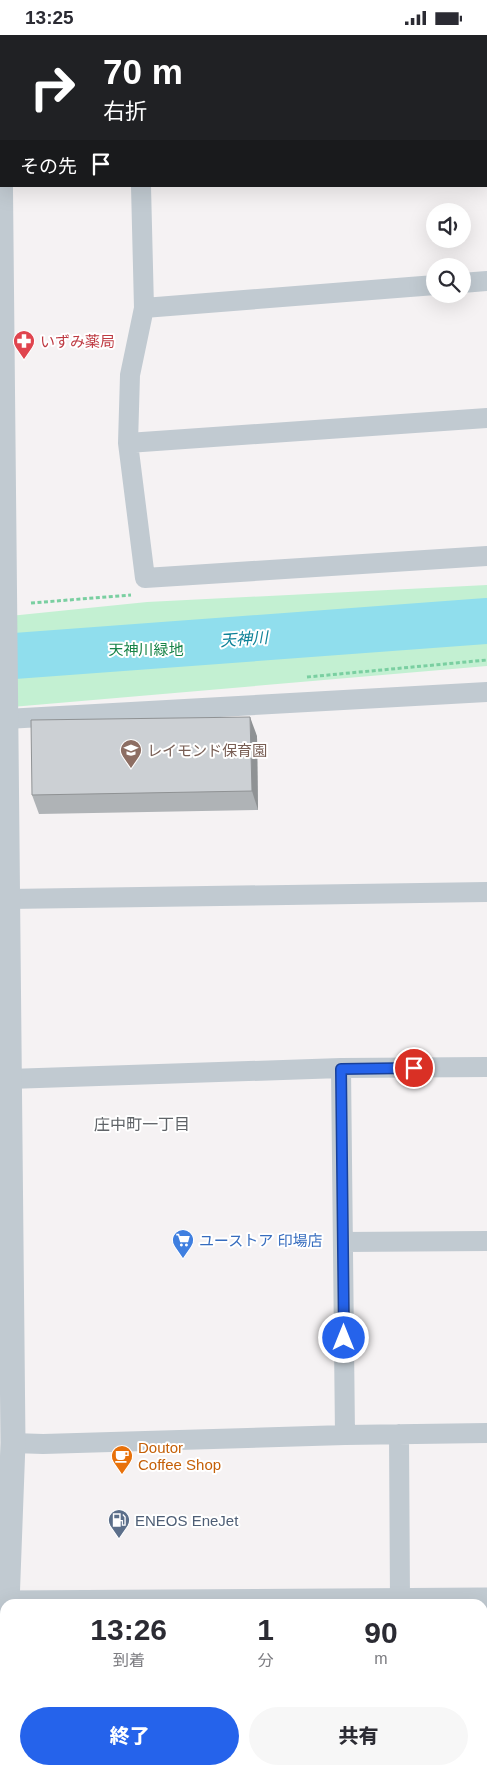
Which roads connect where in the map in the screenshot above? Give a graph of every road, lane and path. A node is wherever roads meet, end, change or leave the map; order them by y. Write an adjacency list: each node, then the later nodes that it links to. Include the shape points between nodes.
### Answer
1 (1, 187): 11 (street)
2 (140, 187): 6 (street)
3 (487, 281): 4 (street)
4 (471, 282)
5 (426, 286): 6 (street)
6 (144, 308): 8 (street, via 130,375)
7 (487, 418): 8 (street)
8 (128, 443): 9 (street, via 145,578)
9 (487, 557)
10 (487, 692): 11 (street)
11 (6, 708): 13 (street)
12 (487, 892): 13 (street)
13 (8, 899): 16 (street)
14 (487, 1067): 15 (street)
15 (341, 1069): 16 (street); 18 (street)
16 (9, 1079): 22 (street)
17 (487, 1241): 18 (street)
18 (344, 1242): 21 (street)
19 (487, 1433): 20 (street)
20 (399, 1434): 21 (street); 24 (street)
21 (344, 1435): 22 (street)
22 (13, 1443): 23 (street)
23 (5, 1599)
24 (400, 1599)

